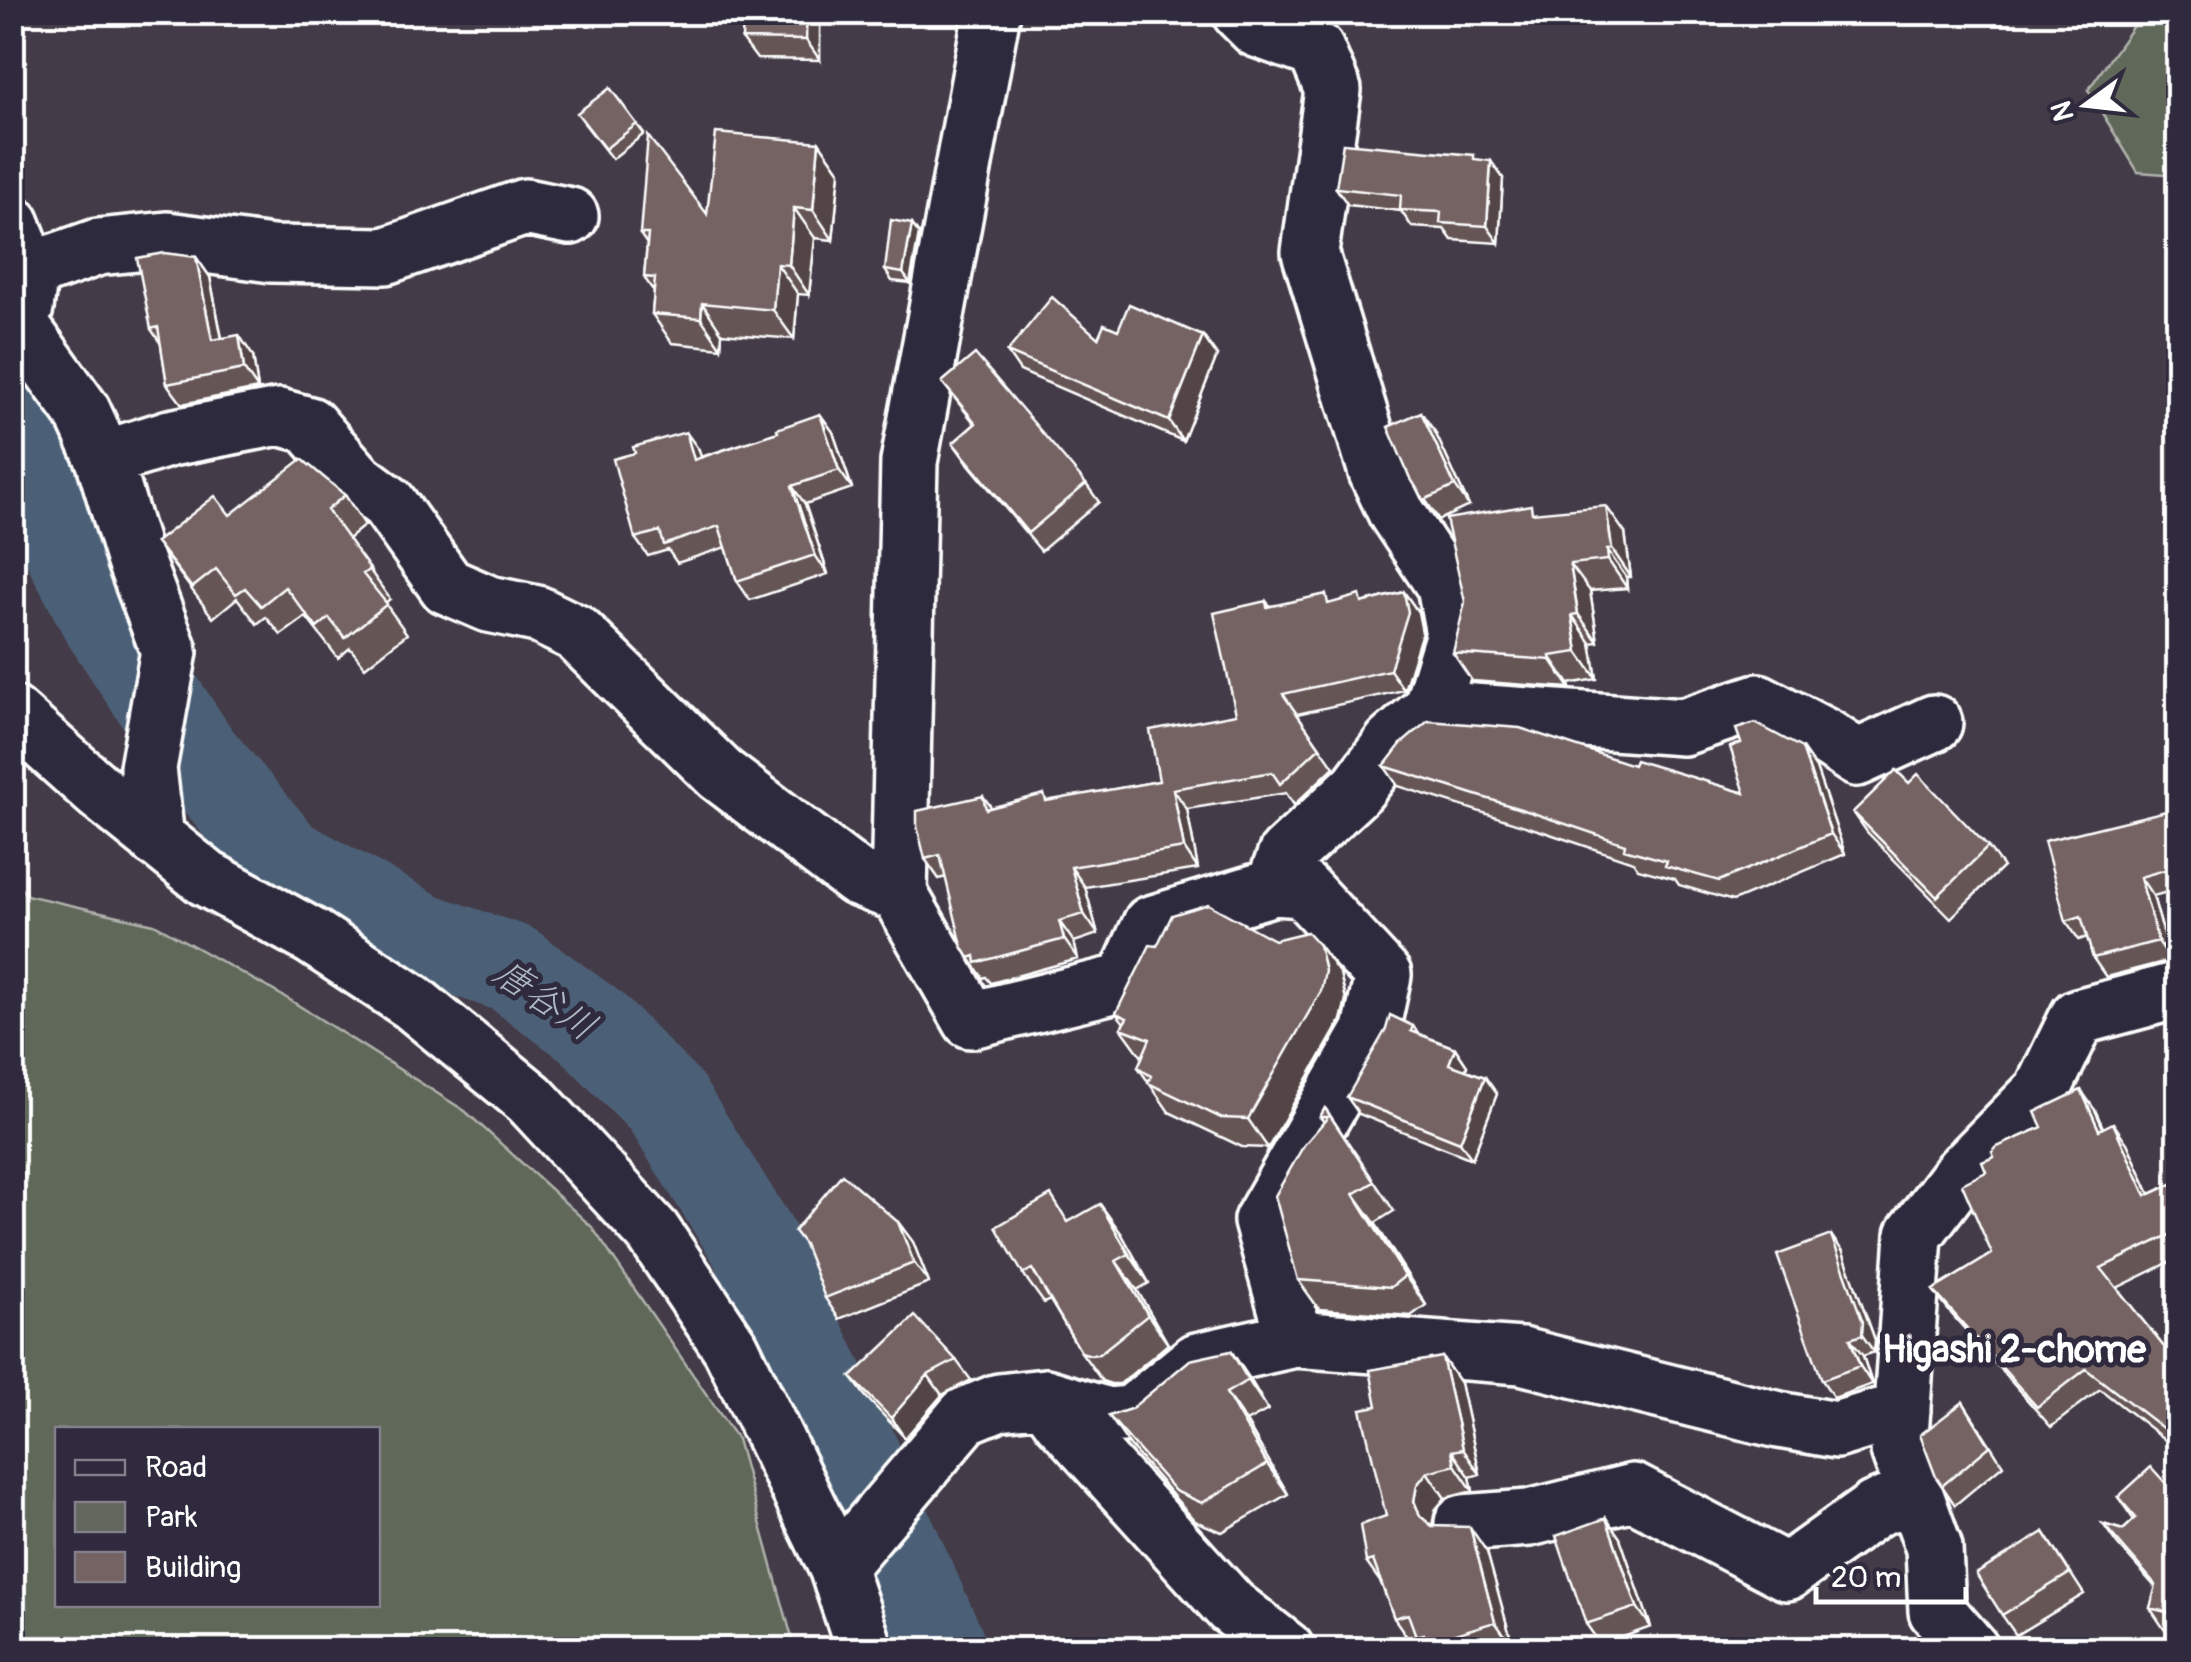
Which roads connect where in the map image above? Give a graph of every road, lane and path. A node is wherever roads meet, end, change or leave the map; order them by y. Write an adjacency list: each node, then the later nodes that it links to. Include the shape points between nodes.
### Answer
1 (992, 12): 12 (street, via 908,462)
2 (1240, 12): 7 (street, via 1257,28 1316,50 1333,90 1310,252 1377,472 1445,586 1454,634)
3 (570, 216): 4 (street, via 525,208 385,256 272,254 167,240)
4 (21, 248): 5 (street)
5 (17, 343): 6 (street, via 82,411)
6 (104, 459): 10 (street, via 168,650 148,768); 12 (street, via 170,438 279,417 309,425 356,480 388,503 446,586 576,632 720,774 856,878)
7 (1431, 709): 9 (street, via 1683,727 1758,702 1858,758); 11 (street, via 1286,855)
8 (12, 714): 10 (street)
9 (1934, 723)
10 (156, 839): 19 (street, via 206,878 412,1002 530,1098 653,1232 731,1348)
11 (1274, 886): 12 (street, via 1151,924 1125,982 971,1020); 14 (street, via 1304,888 1383,975 1371,1031 1262,1222)
12 (899, 894)
13 (2178, 990): 16 (street, via 2078,1017 2042,1091 1961,1174 1914,1235)
14 (1295, 1339): 15 (street, via 1197,1362 1132,1414 1108,1416); 16 (street, via 1521,1356 1836,1430)
15 (1045, 1396): 19 (street, via 999,1402 965,1416); 21 (street, via 1231,1607)
16 (1902, 1410): 17 (street, via 1899,1450)
17 (1915, 1493): 18 (street, via 1875,1510 1787,1572 1633,1492 1528,1518); 22 (street, via 1934,1548 1937,1611)
18 (1463, 1523)
19 (837, 1567): 20 (street)
20 (865, 1650)
21 (1286, 1650)
22 (1972, 1650)

